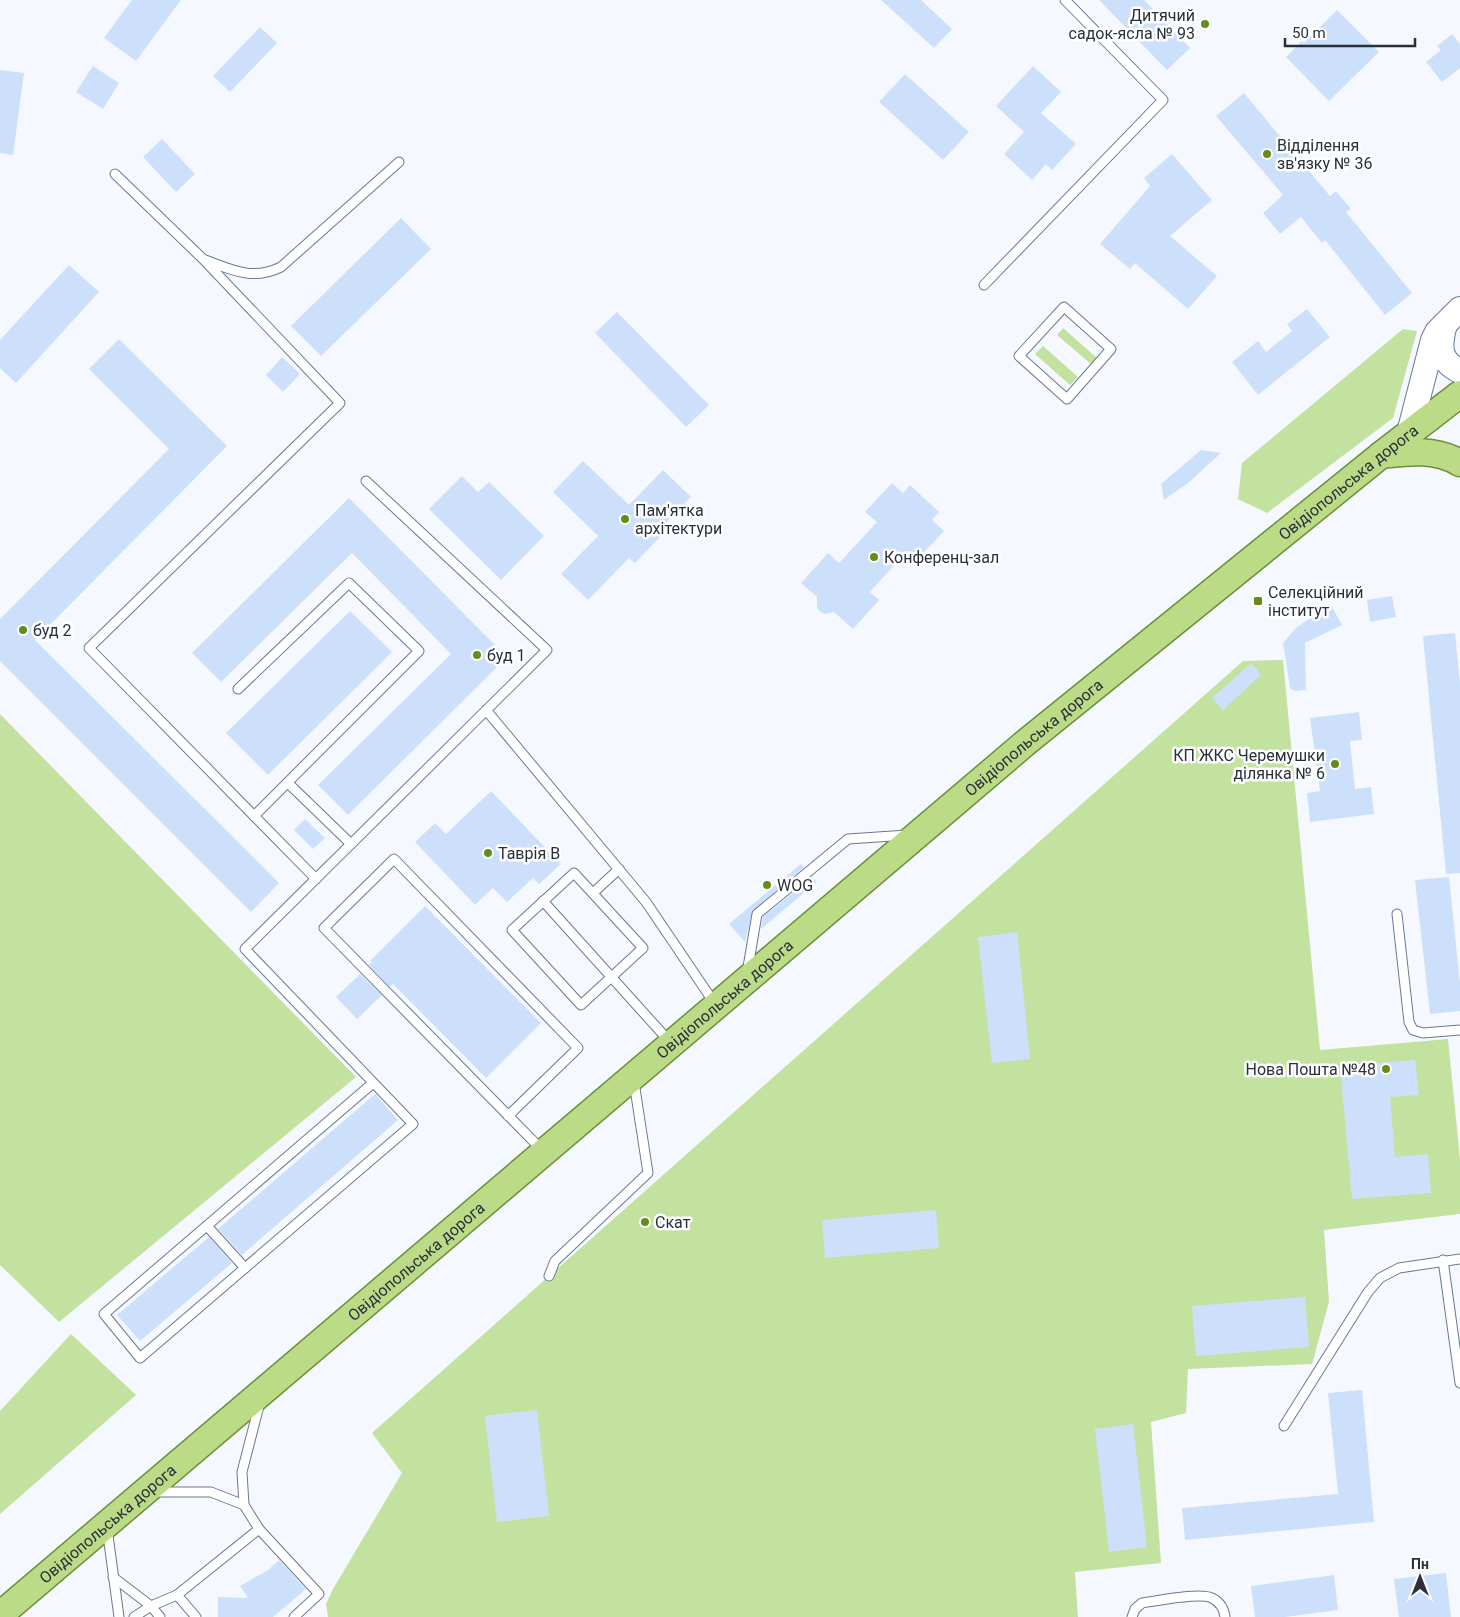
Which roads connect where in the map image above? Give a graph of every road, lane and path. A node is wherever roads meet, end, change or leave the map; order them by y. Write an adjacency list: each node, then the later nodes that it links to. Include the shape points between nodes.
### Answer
1 (1065, 0): 5 (lane, via 1163,100)
2 (399, 162): 4 (lane, via 281,267 269,273 238,273)
3 (115, 174): 4 (lane)
4 (203, 259): 17 (lane, via 340,403 89,648)
5 (984, 285)
6 (1453, 316): 8 (street, via 1441,343 1442,354 1452,368); 10 (street, via 1437,332 1430,347)
7 (1019, 356): 7 (lane, via 1067,399 1112,349 1064,307)
8 (1460, 371)
9 (1460, 394): 10 (main road, Овідіопольська дорога)
10 (1410, 433): 11 (main road, Овідіопольська дорога)
11 (1381, 455): 12 (main road, via 1433,452); 18 (main road, Овідіопольська дорога, via 1024,744)
12 (1460, 463)
13 (366, 480): 15 (lane, via 547,650)
14 (238, 689): 16 (lane, via 349,582 419,651)
15 (486, 710): 19 (lane); 20 (lane)
16 (288, 783): 17 (lane); 19 (lane)
17 (254, 816): 21 (lane)
18 (918, 834): 26 (main road, Овідіопольська дорога); 26 (lane, via 848,839 757,914)
19 (351, 844): 21 (lane)
20 (619, 869): 22 (lane); 27 (lane, via 646,902)
21 (316, 879): 31 (lane, via 245,949)
22 (593, 893): 23 (lane, via 574,873); 25 (lane, via 643,948)
23 (543, 901): 25 (lane); 25 (lane, via 512,930 582,1004)
24 (1396, 914): 28 (lane, via 1409,1022 1413,1030 1423,1033)
25 (611, 977): 29 (lane)
26 (745, 981): 27 (main road, Овідіопольська дорога)
27 (716, 1005): 29 (main road, Овідіопольська дорога)
28 (1460, 1030)
29 (671, 1044): 30 (main road, Овідіопольська дорога)
30 (633, 1077): 33 (main road, Овідіопольська дорога); 38 (lane, via 648,1173 555,1261)
31 (373, 1083): 34 (lane); 37 (lane, via 413,1124)
32 (508, 1116): 32 (lane, via 324,928 394,859 578,1048); 33 (lane)
33 (544, 1152): 40 (main road, Овідіопольська дорога)
34 (207, 1226): 37 (lane); 37 (lane, via 104,1314 140,1358)
35 (1460, 1259): 36 (lane)
36 (1443, 1260): 39 (lane); 41 (lane, via 1399,1268 1380,1278)
37 (244, 1268)
38 (549, 1276)
39 (1460, 1383)
40 (263, 1392): 42 (main road, Овідіопольська дорога); 43 (lane, via 242,1472)
41 (1284, 1426)
42 (145, 1492): 43 (lane, via 211,1492); 44 (main road, Овідіопольська дорога)
43 (244, 1505): 45 (lane)
44 (106, 1525): 46 (lane); 49 (main road, Овідіопольська дорога)
45 (259, 1529): 47 (lane); 54 (lane, via 319,1594)
46 (113, 1577): 48 (lane); 50 (lane)
47 (178, 1596): 48 (lane); 53 (lane)
48 (152, 1606): 51 (lane); 52 (lane)
49 (0, 1615)
50 (119, 1617)
51 (134, 1617)
52 (160, 1617)
53 (196, 1617)
54 (294, 1617)
55 (1132, 1617): 56 (lane, via 1142,1603 1200,1596 1213,1599 1224,1609)
56 (1225, 1617)

